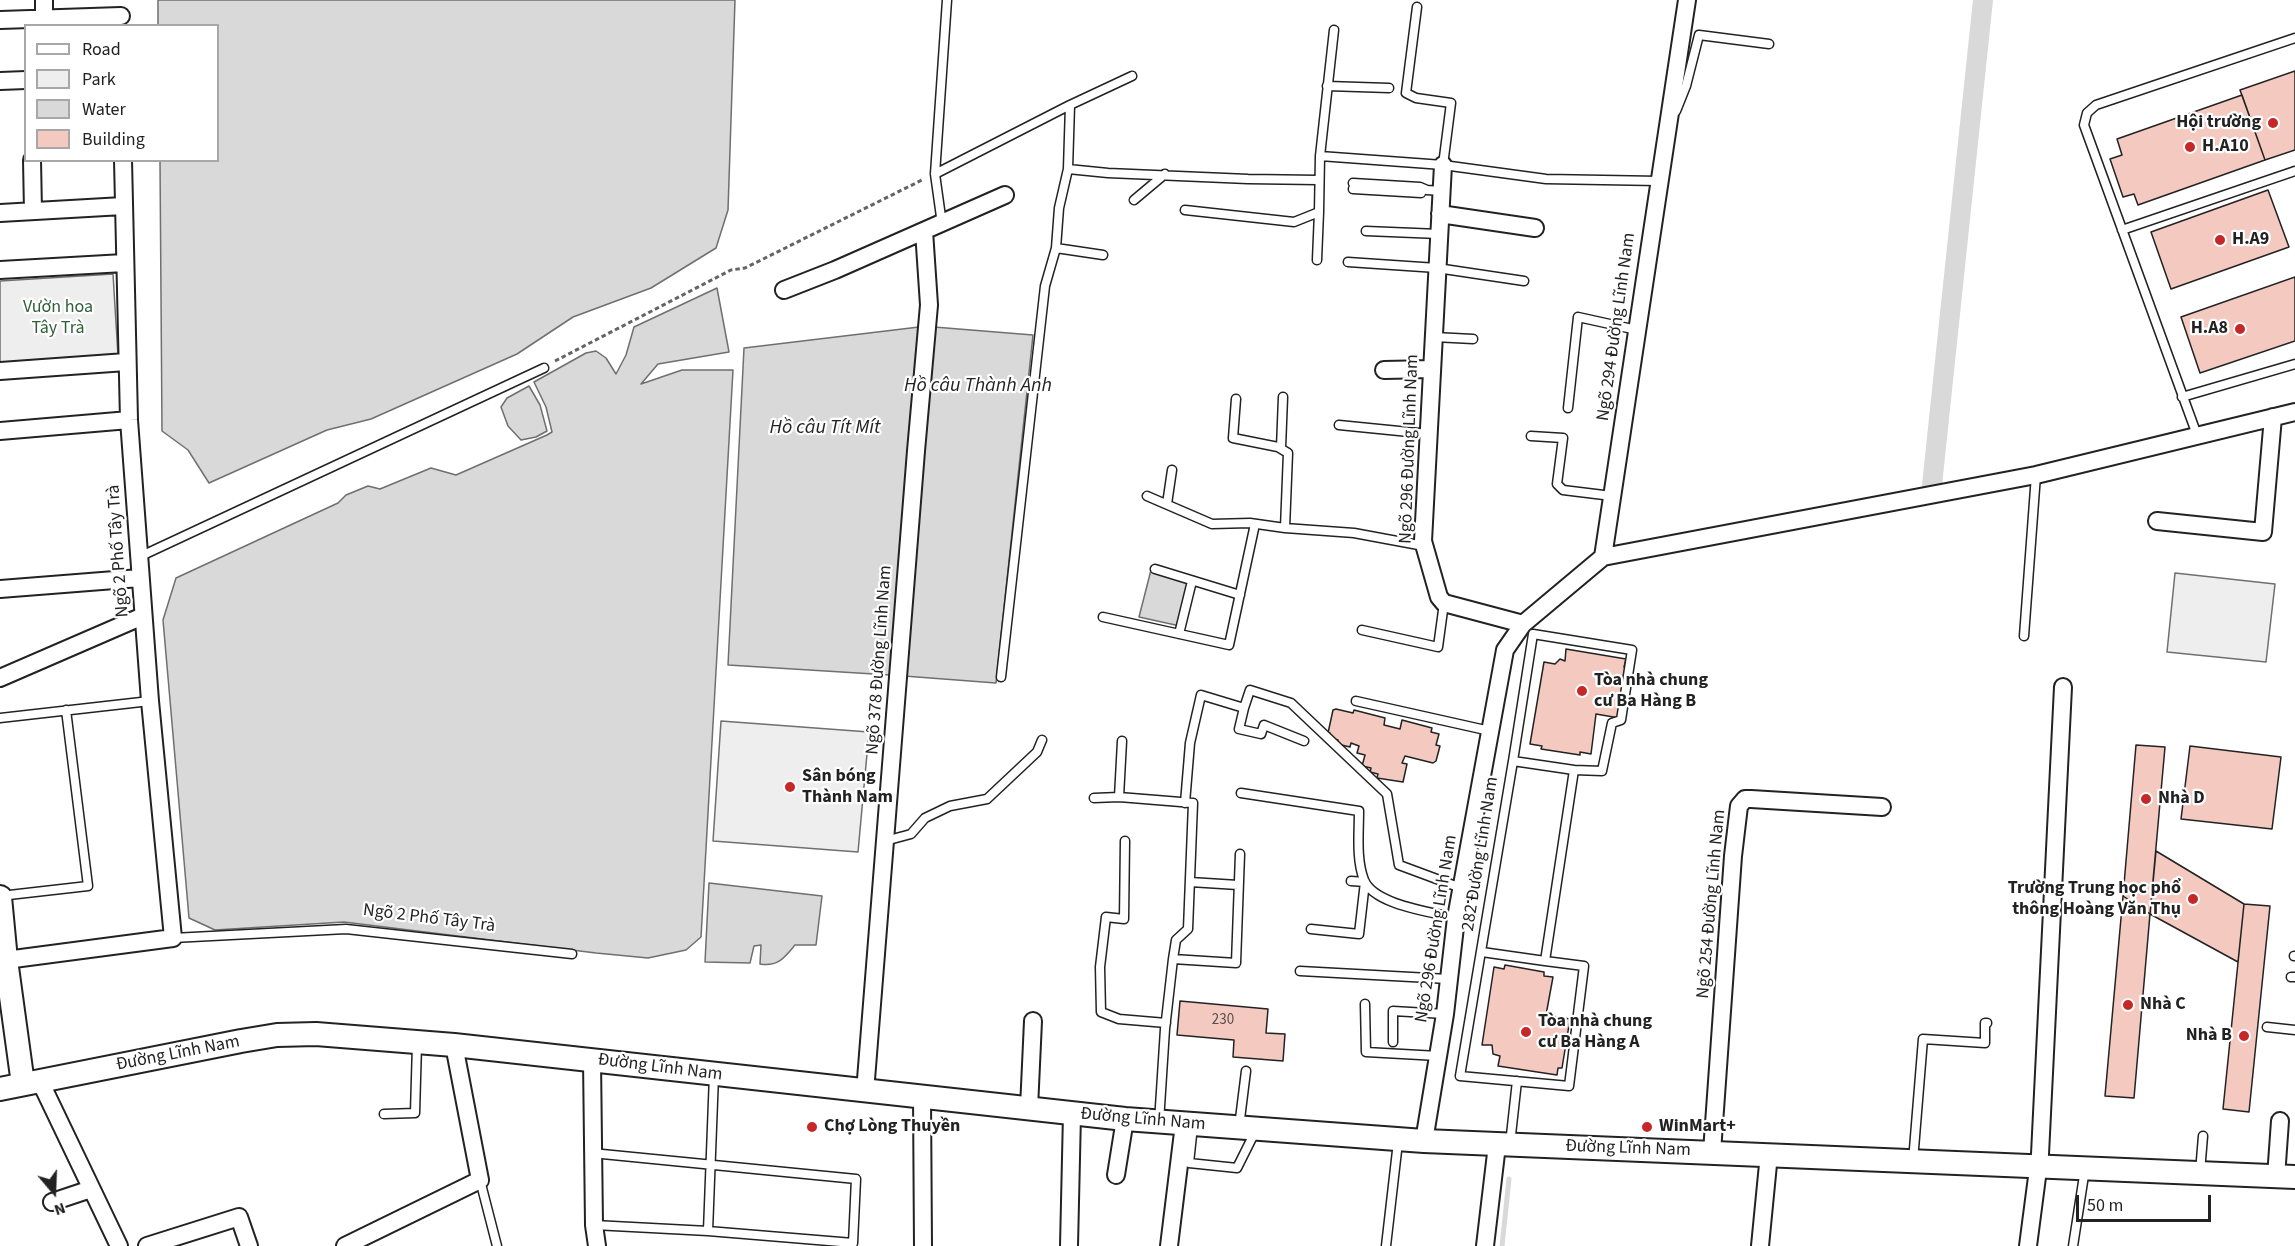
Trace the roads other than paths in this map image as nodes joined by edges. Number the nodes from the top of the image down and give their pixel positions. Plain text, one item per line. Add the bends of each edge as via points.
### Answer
1 (44, 0) edge
2 (947, 0) edge
3 (1687, 0) edge
4 (1416, 7) dead end
5 (121, 14) edge
6 (44, 19) junction
7 (0, 20) edge
8 (1334, 30) dead end
9 (2295, 38) edge
10 (1769, 44) dead end
11 (1132, 76) dead end
12 (24, 80) edge
13 (0, 81) edge
14 (1327, 86) junction
15 (1389, 88) dead end
16 (1070, 105) junction
17 (1666, 135) junction
18 (1320, 156) junction
19 (32, 162) edge
20 (123, 162) edge
21 (1443, 165) junction
22 (1068, 169) junction
23 (2295, 171) edge
24 (935, 174) junction
25 (1165, 174) junction
26 (1318, 180) junction
27 (1659, 181) junction
28 (1353, 186) dead end
29 (1434, 191) junction
30 (1005, 195) dead end
31 (1134, 200) dead end
32 (123, 206) junction
33 (1185, 210) dead end
34 (33, 211) junction
35 (1319, 212) junction
36 (0, 213) edge
37 (1440, 214) junction
38 (942, 224) junction
39 (1535, 228) dead end
40 (2122, 230) junction
41 (924, 231) junction
42 (1366, 231) dead end
43 (1439, 234) junction
44 (1056, 248) junction
45 (1103, 255) dead end
46 (1317, 260) dead end
47 (1348, 262) dead end
48 (124, 263) junction
49 (1437, 268) junction
50 (0, 270) edge
51 (1524, 281) dead end
52 (784, 290) dead end
53 (1637, 330) junction
54 (1434, 337) junction
55 (1473, 339) dead end
56 (126, 362) junction
57 (2295, 364) edge
58 (544, 368) road end
59 (1432, 369) junction
60 (1384, 370) dead end
61 (0, 371) edge
62 (1283, 397) dead end
63 (2182, 397) junction
64 (1236, 399) dead end
65 (1568, 408) dead end
66 (2295, 412) edge
67 (2273, 417) junction
68 (129, 420) junction
69 (1339, 425) dead end
70 (0, 431) edge
71 (1429, 434) junction
72 (2197, 435) junction
73 (1531, 436) dead end
74 (1281, 448) junction
75 (1172, 470) dead end
76 (2036, 475) junction
77 (1147, 496) dead end
78 (1612, 496) junction
79 (1167, 504) junction
80 (2157, 521) dead end
81 (1255, 524) junction
82 (1286, 528) junction
83 (1424, 546) junction
84 (138, 557) junction
85 (1603, 557) junction
86 (1155, 569) dead end
87 (140, 578) junction
88 (1192, 581) junction
89 (0, 589) edge
90 (1240, 595) junction
91 (1444, 603) junction
92 (143, 616) junction
93 (1103, 617) dead end
94 (1523, 624) junction
95 (1362, 630) dead end
96 (1179, 634) junction
97 (2024, 636) dead end
98 (1001, 677) dead end
99 (0, 678) edge
100 (2064, 687) dead end
101 (150, 701) junction
102 (1356, 701) dead end
103 (1244, 708) junction
104 (66, 710) junction
105 (0, 718) edge
106 (1490, 731) junction
107 (1042, 740) dead end
108 (1122, 741) dead end
109 (1304, 741) dead end
110 (1513, 761) junction
111 (1574, 770) junction
112 (1241, 793) dead end
113 (1119, 796) junction
114 (1094, 798) dead end
115 (1185, 803) junction
116 (1882, 807) dead end
117 (885, 841) junction
118 (1125, 841) dead end
119 (1240, 854) dead end
120 (1351, 881) dead end
121 (1190, 882) junction
122 (1365, 882) junction
123 (1238, 885) junction
124 (1461, 888) junction
125 (0, 897) edge
126 (1456, 918) junction
127 (1311, 930) dead end
128 (173, 938) junction
129 (1482, 952) junction
130 (572, 954) dead end
131 (1173, 959) junction
132 (6, 960) junction
133 (1545, 962) junction
134 (1300, 971) dead end
135 (1448, 978) junction
136 (1365, 1004) dead end
137 (1445, 1014) junction
138 (1033, 1021) dead end
139 (1166, 1023) junction
140 (1987, 1023) dead end
141 (2267, 1027) dead end
142 (2295, 1030) edge
143 (1393, 1042) dead end
144 (417, 1043) junction
145 (454, 1045) junction
146 (1438, 1056) junction
147 (592, 1060) junction
148 (1246, 1071) dead end
149 (714, 1075) junction
150 (1517, 1081) junction
151 (32, 1082) junction
152 (0, 1089) edge
153 (865, 1092) junction
154 (922, 1096) junction
155 (1029, 1108) junction
156 (384, 1114) dead end
157 (1072, 1114) junction
158 (1125, 1119) junction
159 (2280, 1121) dead end
160 (1159, 1122) junction
161 (1189, 1124) junction
162 (1248, 1128) junction
163 (2203, 1136) dead end
164 (1399, 1138) junction
165 (1424, 1141) junction
166 (1504, 1145) junction
167 (1712, 1152) junction
168 (592, 1154) junction
169 (1769, 1154) junction
170 (1913, 1161) junction
171 (710, 1164) junction
172 (2039, 1167) junction
173 (2085, 1168) junction
174 (2200, 1173) junction
175 (1116, 1175) dead end
176 (2286, 1177) edge
177 (480, 1180) junction
178 (91, 1189) junction
179 (52, 1202) dead end
180 (594, 1225) junction
181 (708, 1231) junction
182 (349, 1245) edge
183 (119, 1246) edge
184 (147, 1246) edge
185 (249, 1246) edge
186 (497, 1246) edge
187 (597, 1246) edge
188 (923, 1246) edge
189 (1069, 1246) edge
190 (1169, 1246) edge
191 (1386, 1246) edge
192 (1485, 1246) edge
193 (1760, 1246) edge
194 (2028, 1246) edge
195 (2073, 1246) edge

1 - 6 street
2 - 24 lane
3 - 17 street, Ngõ 294 Đường Lĩnh Nam
4 - 21 lane, Ngõ 296 Đường Lĩnh Nam via 1406,93 1451,103
5 - 6 street
6 - 7 street
8 - 14 lane
9 - 40 lane via 2096,105 2086,113 2084,125
10 - 17 lane via 1699,35 1686,86
11 - 16 lane
12 - 13 street
14 - 15 lane
14 - 18 lane
16 - 22 lane
16 - 24 lane
17 - 27 street, Ngõ 294 Đường Lĩnh Nam
18 - 21 lane
18 - 26 lane
19 - 34 street
20 - 32 street, Ngõ 2 Phố Tây Trà
21 - 27 lane via 1546,179
21 - 29 street, Ngõ 296 Đường Lĩnh Nam
22 - 25 lane
22 - 44 lane via 1059,208
23 - 40 lane
24 - 38 lane
25 - 26 lane
25 - 31 lane
26 - 35 lane
27 - 53 street, Ngõ 294 Đường Lĩnh Nam
28 - 29 lane
29 - 37 street, Ngõ 296 Đường Lĩnh Nam
30 - 38 street
32 - 34 street
32 - 48 street, Ngõ 2 Phố Tây Trà
33 - 35 lane via 1294,222
34 - 36 street
35 - 46 lane
37 - 39 street
37 - 43 street, Ngõ 296 Đường Lĩnh Nam
38 - 41 street
40 - 63 lane
41 - 52 street
41 - 117 street, Ngõ 378 Đường Lĩnh Nam via 929,305
42 - 43 lane
43 - 49 street, Ngõ 296 Đường Lĩnh Nam
44 - 45 lane
44 - 98 lane via 1045,286
47 - 49 lane
48 - 50 street
48 - 56 street, Ngõ 2 Phố Tây Trà
49 - 51 lane
49 - 54 street, Ngõ 296 Đường Lĩnh Nam
53 - 65 lane via 1578,317
53 - 78 street, Ngõ 294 Đường Lĩnh Nam
54 - 55 lane
54 - 59 street, Ngõ 296 Đường Lĩnh Nam
56 - 61 street
56 - 68 street, Ngõ 2 Phố Tây Trà
57 - 63 lane
58 - 84 lane
59 - 60 street
59 - 71 street, Ngõ 296 Đường Lĩnh Nam
62 - 74 lane
63 - 72 lane
64 - 74 lane via 1233,438
66 - 67 street
67 - 72 street
67 - 80 street via 2263,532
68 - 70 street
68 - 84 street, Ngõ 2 Phố Tây Trà
69 - 71 lane
71 - 83 street, Ngõ 296 Đường Lĩnh Nam
72 - 76 street
73 - 78 lane via 1563,438 1557,484 1563,490
74 - 82 lane via 1288,453
75 - 79 lane
76 - 85 street
76 - 97 lane
77 - 79 lane
78 - 85 street, Ngõ 294 Đường Lĩnh Nam
79 - 81 lane via 1212,524
81 - 82 lane
81 - 90 lane
82 - 83 lane via 1354,533
83 - 91 street, Ngõ 296 Đường Lĩnh Nam
84 - 87 street, Ngõ 2 Phố Tây Trà
85 - 94 street
86 - 88 lane
87 - 89 street
87 - 92 street, Ngõ 2 Phố Tây Trà
88 - 90 lane
88 - 96 lane
90 - 96 lane via 1229,645
91 - 94 street
91 - 95 lane via 1438,647
92 - 99 street
92 - 101 street, Ngõ 2 Phố Tây Trà
93 - 96 lane
94 - 106 street, Ngõ 296 Đường Lĩnh Nam via 1505,650
100 - 172 street
101 - 104 lane
101 - 128 street, Ngõ 2 Phố Tây Trà
102 - 106 lane
103 - 109 lane via 1239,729 1261,734 1264,725
103 - 115 lane via 1201,695 1190,743
103 - 124 lane via 1250,690 1291,703 1387,794 1399,865
104 - 105 lane
104 - 125 lane via 88,886
106 - 124 street, Ngõ 296 Đường Lĩnh Nam
107 - 117 lane via 1037,752 987,799 950,806 925,818 911,834
108 - 113 lane
110 - 111 lane, 282 Đường Lĩnh Nam
110 - 111 lane, 282 Đường Lĩnh Nam via 1533,634 1632,650 1622,720 1612,723 1602,771
110 - 129 lane, 282 Đường Lĩnh Nam
111 - 133 lane
112 - 122 lane via 1359,811 1360,865
113 - 114 lane
113 - 115 lane
115 - 121 lane via 1193,803
116 - 167 street, Ngõ 254 Đường Lĩnh Nam via 1751,799 1741,802 1733,856
117 - 153 street, Ngõ 378 Đường Lĩnh Nam
118 - 139 lane via 1124,919 1106,917 1100,967 1101,1012 1119,1019
119 - 123 lane
120 - 122 lane
121 - 123 lane
121 - 131 lane via 1188,929 1176,940
122 - 126 lane via 1373,893 1389,901
122 - 127 lane via 1359,934
123 - 131 lane via 1236,963
124 - 126 street, Ngõ 296 Đường Lĩnh Nam
125 - 132 main road
126 - 135 street, Ngõ 296 Đường Lĩnh Nam
128 - 130 lane, Ngõ 2 Phố Tây Trà via 346,929
128 - 132 street, Ngõ 2 Phố Tây Trà
129 - 133 lane, 282 Đường Lĩnh Nam
129 - 150 lane, 282 Đường Lĩnh Nam via 1460,1076
131 - 139 lane
132 - 151 main road
133 - 150 lane, 282 Đường Lĩnh Nam via 1584,966 1569,1086
134 - 135 lane
135 - 137 street, Ngõ 296 Đường Lĩnh Nam
136 - 146 lane via 1366,1052
137 - 143 lane via 1394,1011
137 - 146 street, Ngõ 296 Đường Lĩnh Nam
138 - 155 street
139 - 160 lane
140 - 170 lane via 1984,1043 1923,1039
141 - 142 lane
144 - 145 main road, Đường Lĩnh Nam
144 - 151 main road, Đường Lĩnh Nam via 316,1034 277,1035
144 - 156 lane via 415,1113
145 - 147 main road, Đường Lĩnh Nam
145 - 177 street
146 - 165 street, Ngõ 296 Đường Lĩnh Nam
147 - 149 main road, Đường Lĩnh Nam
147 - 168 street
148 - 162 lane
149 - 153 main road, Đường Lĩnh Nam
149 - 171 lane
150 - 166 lane
151 - 152 main road, Đường Lĩnh Nam
151 - 178 street
153 - 154 main road, Đường Lĩnh Nam
154 - 155 main road, Đường Lĩnh Nam
154 - 188 street
155 - 157 main road, Đường Lĩnh Nam
157 - 158 main road, Đường Lĩnh Nam
157 - 189 street
158 - 160 main road, Đường Lĩnh Nam
158 - 175 street
159 - 176 street
160 - 161 main road, Đường Lĩnh Nam
161 - 162 main road, Đường Lĩnh Nam
161 - 162 lane via 1190,1163 1236,1168
161 - 190 street
162 - 164 main road, Đường Lĩnh Nam
163 - 174 lane
164 - 165 main road, Đường Lĩnh Nam
164 - 191 lane
165 - 166 main road, Đường Lĩnh Nam
166 - 167 main road, Đường Lĩnh Nam
166 - 192 street
167 - 169 main road, Đường Lĩnh Nam
168 - 171 lane
168 - 180 street
169 - 170 main road, Đường Lĩnh Nam
169 - 193 street
170 - 172 main road, Đường Lĩnh Nam
171 - 181 lane
171 - 181 lane via 856,1179 853,1243
172 - 173 main road, Đường Lĩnh Nam
172 - 194 street
173 - 174 main road, Đường Lĩnh Nam
173 - 195 lane
174 - 176 main road, Đường Lĩnh Nam
177 - 182 street
177 - 186 lane
178 - 179 street
178 - 183 street
180 - 181 lane
180 - 187 street
184 - 185 street via 240,1216

